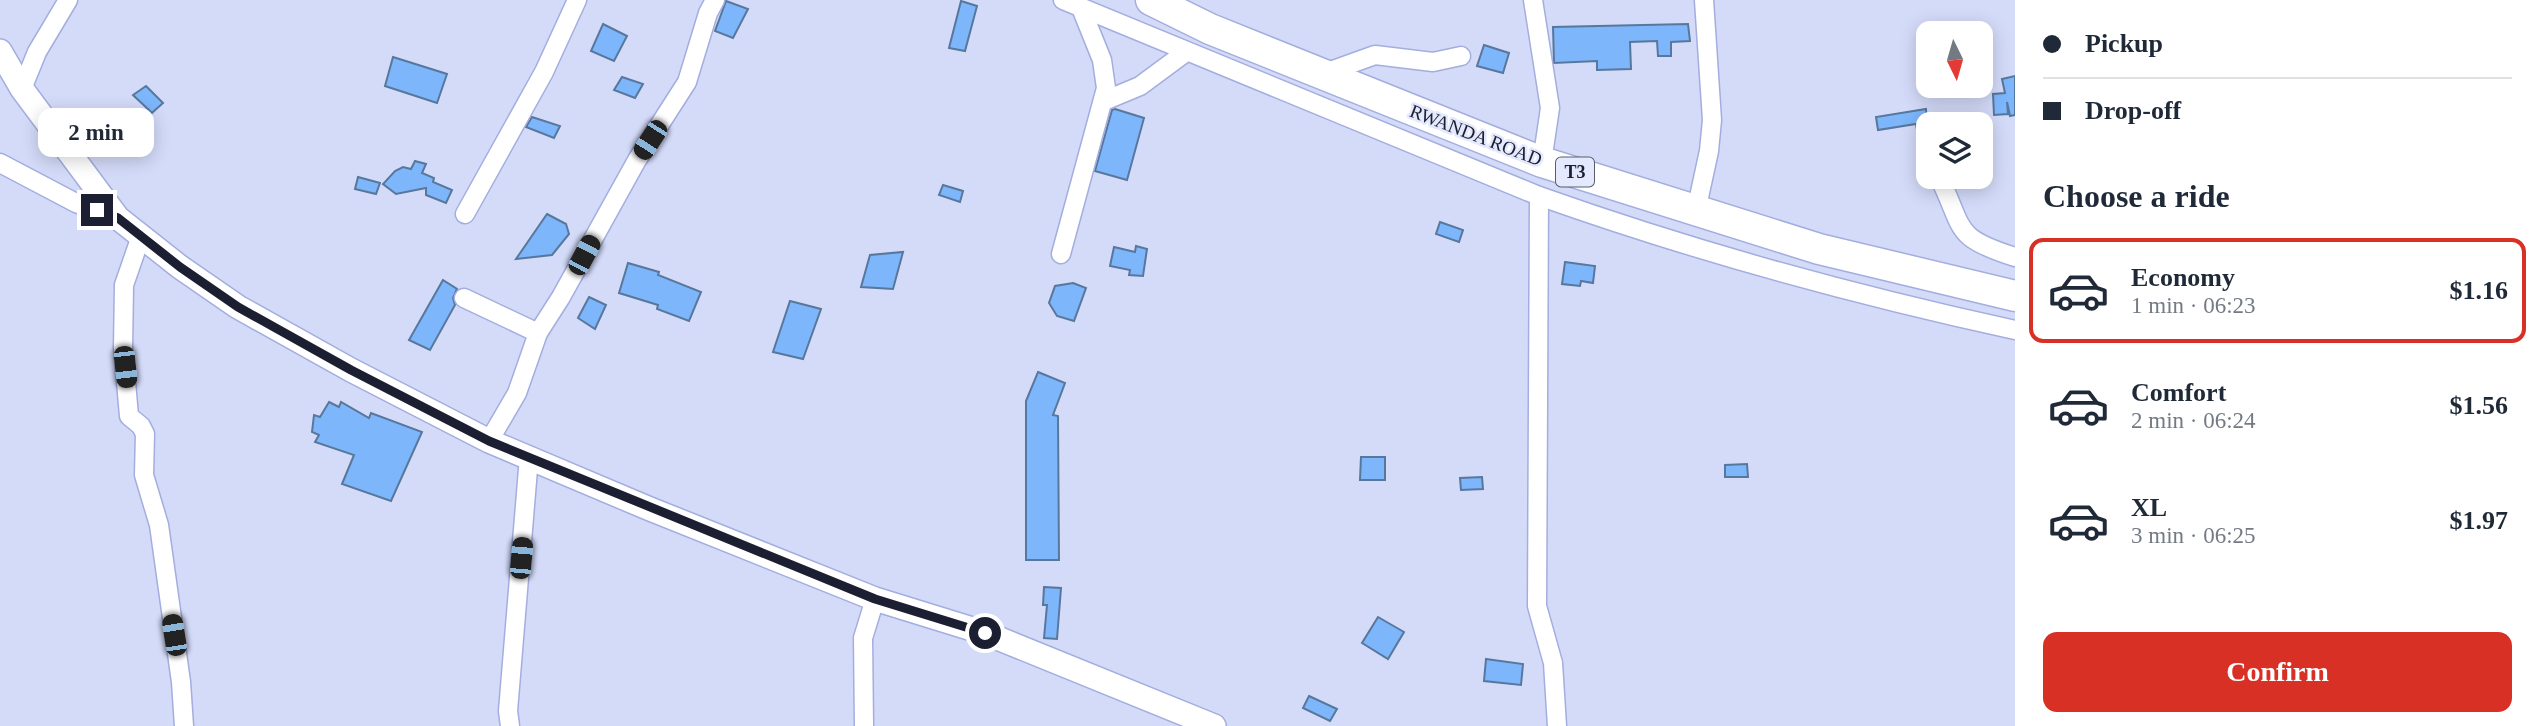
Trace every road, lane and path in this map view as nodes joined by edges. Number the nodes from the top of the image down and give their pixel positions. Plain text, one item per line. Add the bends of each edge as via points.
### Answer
1 (68, 0) edge
2 (577, 0) edge
3 (715, 0) edge
4 (1063, 0) edge
5 (1151, 0) edge
6 (1533, 0) edge
7 (1704, 0) edge
8 (1081, 8) junction
9 (0, 51) edge
10 (1186, 52) junction
11 (1461, 56) dead end
12 (1325, 72) junction
13 (22, 89) junction
14 (1104, 101) junction
15 (1542, 162) junction
16 (0, 163) edge
17 (1944, 189) edge
18 (1539, 196) junction
19 (1696, 211) junction
20 (465, 214) dead end
21 (118, 218) junction
22 (141, 236) junction
23 (1061, 254) dead end
24 (2015, 257) edge
25 (2015, 296) edge
26 (464, 298) dead end
27 (2015, 330) edge
28 (538, 333) junction
29 (489, 441) junction
30 (529, 457) junction
31 (875, 599) junction
32 (184, 726) edge
33 (510, 726) edge
34 (864, 726) edge
35 (1214, 726) edge
36 (1557, 726) edge

1 - 13 street via 37,52
2 - 20 street via 544,72
3 - 28 street via 687,82
4 - 8 street
5 - 12 highway, RWANDA ROAD / T3 via 1210,29
6 - 15 street via 1550,108
7 - 19 street via 1712,120
8 - 10 street
8 - 14 street via 1102,60
9 - 13 street
10 - 14 street via 1140,86
10 - 18 street
11 - 12 street via 1433,62 1375,55
12 - 15 highway, RWANDA ROAD / T3
13 - 21 street
14 - 23 street
15 - 19 highway, RWANDA ROAD / T3
16 - 21 street via 76,203
17 - 24 street via 1971,240
18 - 27 street via 1863,295
18 - 36 street via 1537,606 1553,663
19 - 25 highway, RWANDA ROAD / T3 via 1881,265
21 - 22 street
22 - 29 street via 238,307
22 - 32 street via 124,285 128,414 145,434 144,475 159,525
26 - 28 street
28 - 29 street via 517,393
29 - 30 street
30 - 31 street
30 - 33 street
31 - 34 street via 863,638
31 - 35 street via 985,633

